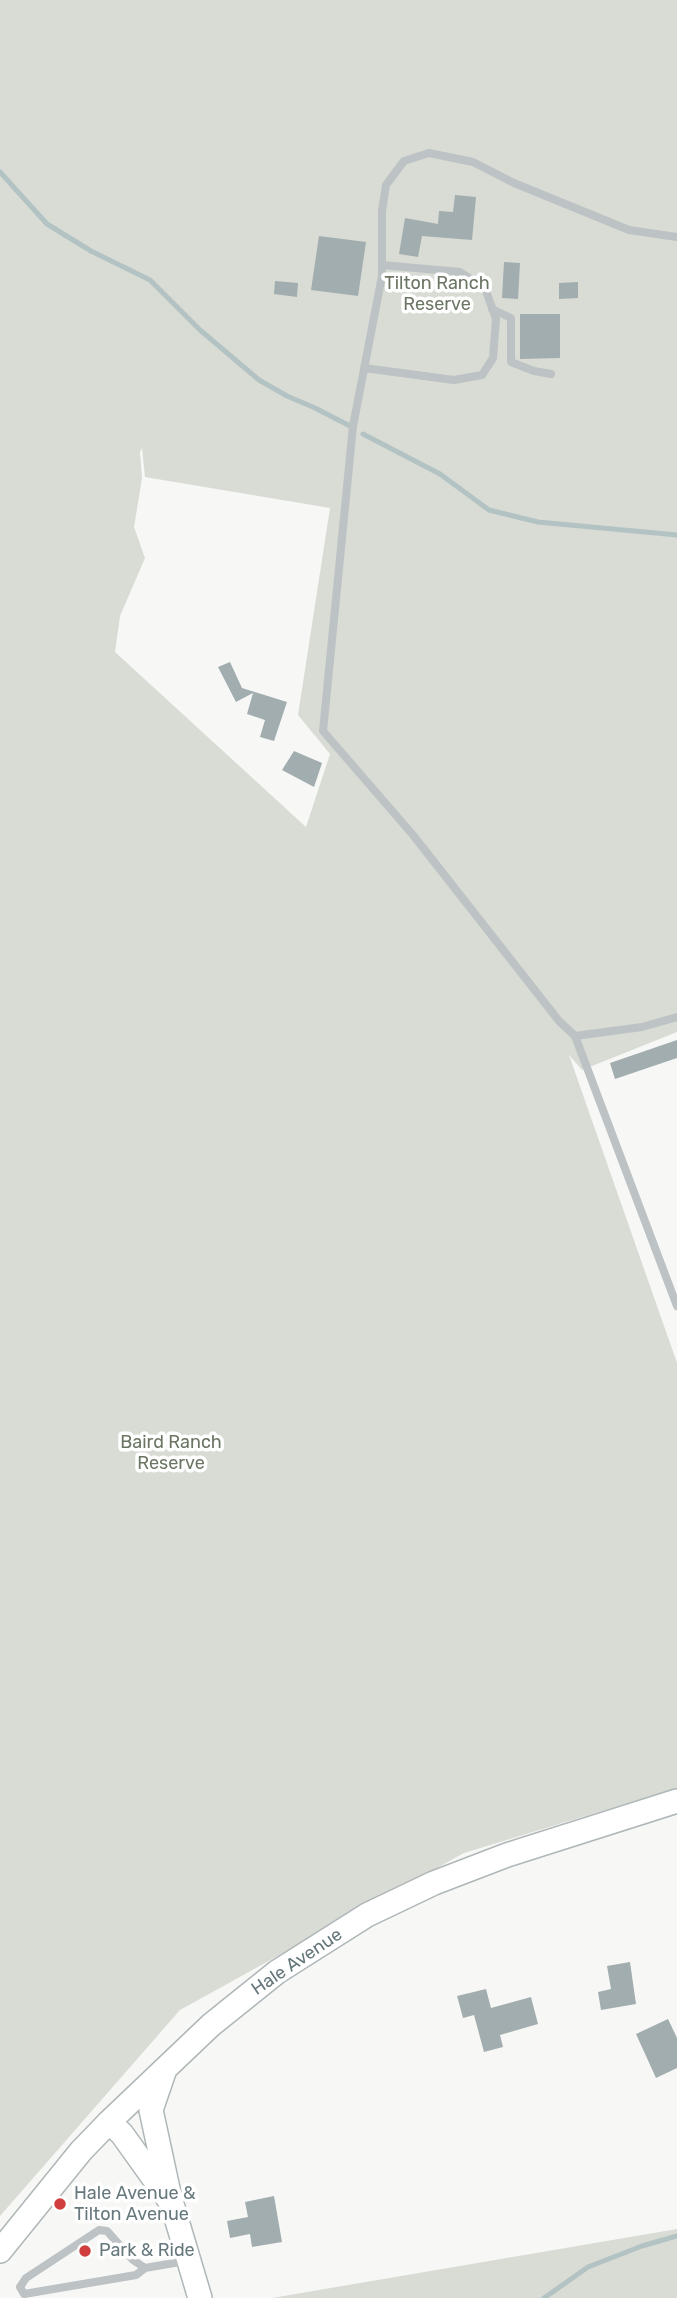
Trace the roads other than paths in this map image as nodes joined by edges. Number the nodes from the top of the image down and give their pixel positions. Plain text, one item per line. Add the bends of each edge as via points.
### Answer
1 (677, 237) edge
2 (382, 265) junction
3 (492, 309) junction
4 (364, 368) junction
5 (551, 374) dead end
6 (677, 1017) edge
7 (575, 1035) junction
8 (677, 1306) edge
9 (677, 1801) edge
10 (165, 2069) junction
11 (109, 2122) junction
12 (172, 2204) junction
13 (0, 2251) edge
14 (188, 2260) junction
15 (145, 2268) junction
16 (200, 2298) edge

1 - 2 lane via 629,230 473,162 429,153 404,161 386,185
2 - 3 lane via 460,272 485,288
2 - 4 lane
3 - 4 lane via 496,319 493,358 482,374 454,380
3 - 5 lane via 511,318 511,362
4 - 7 lane via 353,426 323,731
6 - 7 lane via 642,1027
7 - 8 lane
9 - 10 main road, Hale Avenue via 507,1855 367,1915 277,1972
10 - 11 main road, Hale Avenue
10 - 12 main road via 151,2110
11 - 12 main road
11 - 13 main road, Hale Avenue
12 - 14 main road
14 - 15 lane
14 - 16 main road
15 - 15 lane via 107,2231 99,2230 26,2278 20,2287 24,2294 136,2275

